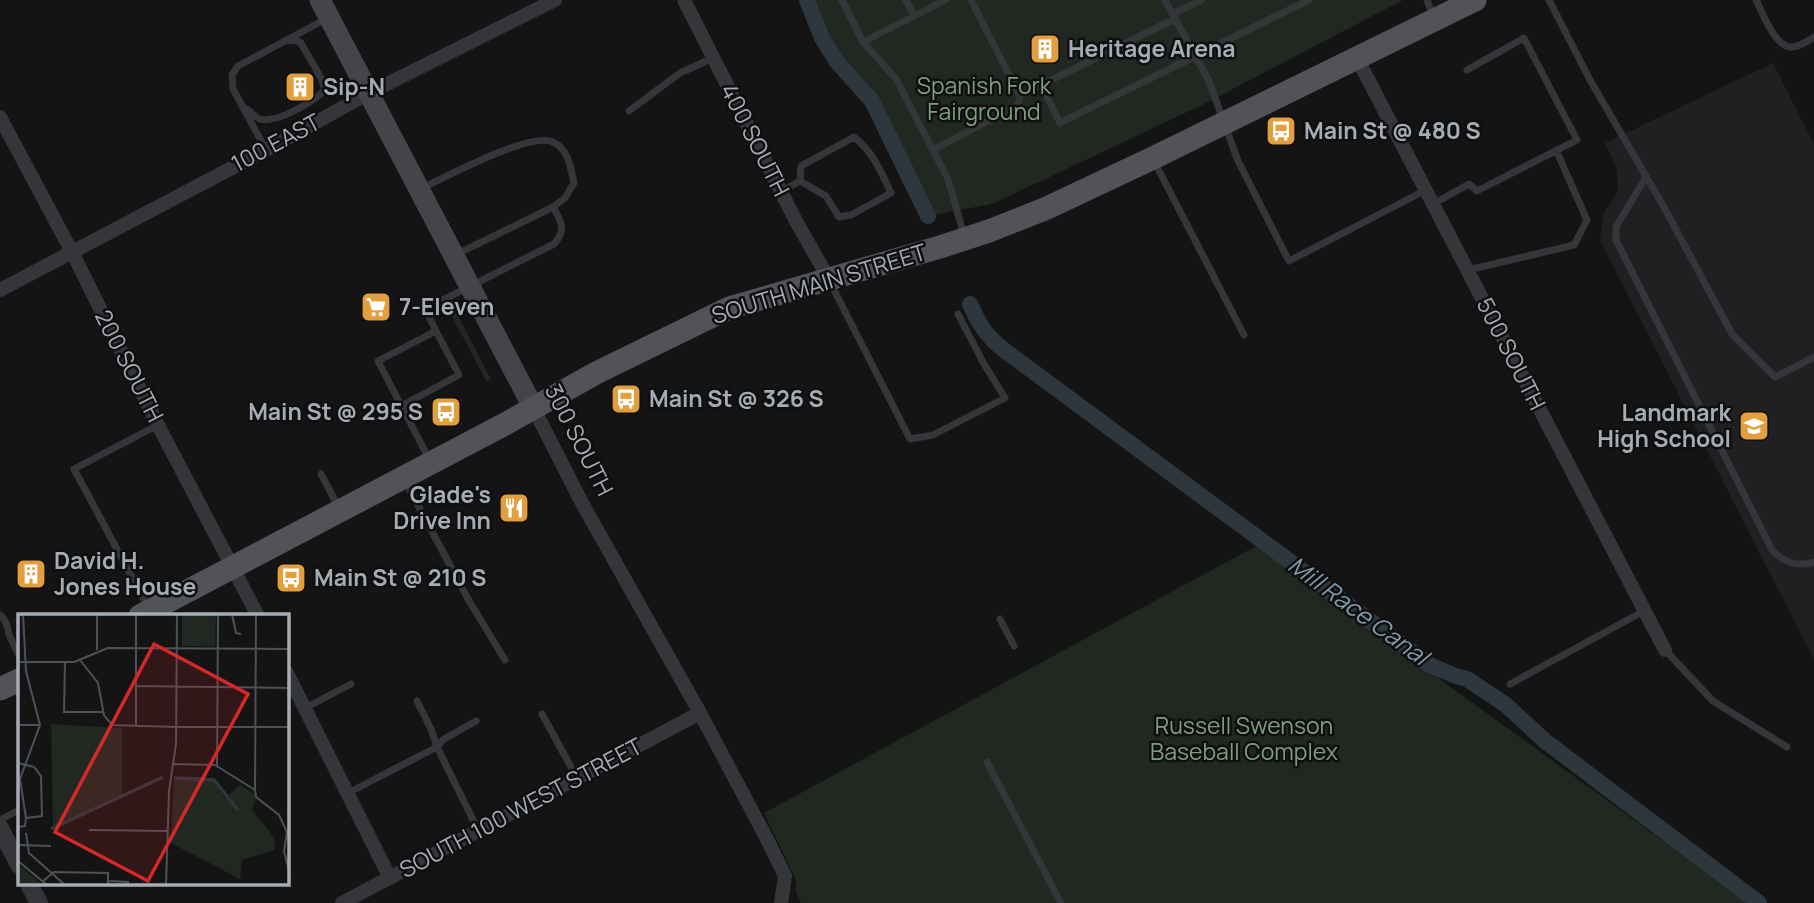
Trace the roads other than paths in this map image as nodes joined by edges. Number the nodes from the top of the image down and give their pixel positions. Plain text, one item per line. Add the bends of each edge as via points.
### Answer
1 (555, 0) edge
2 (684, 0) edge
3 (842, 0) edge
4 (906, 0) edge
5 (946, 0) edge
6 (971, 0) edge
7 (1164, 0) edge
8 (1202, 0) edge
9 (1309, 0) edge
10 (1475, 0) edge
11 (1549, 0) edge
12 (1756, 0) edge
13 (325, 9) edge
14 (1431, 10) edge
15 (914, 16) junction
16 (1173, 16) junction
17 (1814, 37) edge
18 (283, 42) junction
19 (863, 42) junction
20 (1195, 55) junction
21 (713, 57) junction
22 (1357, 58) junction
23 (1467, 70) dead end
24 (1041, 85) junction
25 (369, 93) junction
26 (1020, 96) junction
27 (243, 107) junction
28 (629, 110) dead end
29 (0, 117) edge
30 (1223, 123) junction
31 (266, 150) junction
32 (933, 150) junction
33 (1556, 150) junction
34 (1153, 158) junction
35 (1646, 177) junction
36 (800, 181) junction
37 (419, 190) junction
38 (1426, 190) junction
39 (781, 192) junction
40 (1433, 204) junction
41 (553, 207) junction
42 (965, 239) junction
43 (72, 253) junction
44 (454, 255) junction
45 (1468, 271) junction
46 (829, 279) junction
47 (470, 286) junction
48 (0, 290) edge
49 (958, 314) dead end
50 (436, 331) junction
51 (1244, 335) dead end
52 (1814, 357) edge
53 (401, 406) junction
54 (533, 407) junction
55 (158, 425) junction
56 (431, 462) junction
57 (321, 474) dead end
58 (403, 477) junction
59 (340, 509) junction
60 (1814, 562) edge
61 (233, 566) junction
62 (1644, 611) junction
63 (145, 613) edge
64 (257, 614) edge
65 (0, 615) edge
66 (1000, 619) dead end
67 (0, 623) edge
68 (9, 626) junction
69 (1014, 646) dead end
70 (1665, 650) joint
71 (18, 653) edge
72 (505, 660) dead end
73 (289, 677) edge
74 (18, 680) edge
75 (351, 684) dead end
76 (1510, 684) dead end
77 (0, 689) edge
78 (417, 701) dead end
79 (305, 709) junction
80 (699, 713) junction
81 (541, 714) dead end
82 (475, 721) dead end
83 (437, 747) junction
84 (1787, 747) dead end
85 (987, 762) dead end
86 (578, 778) junction
87 (348, 793) junction
88 (15, 812) dead end
89 (0, 820) edge
90 (0, 828) edge
91 (478, 831) junction
92 (18, 863) edge
93 (390, 878) junction
94 (342, 903) edge
95 (781, 903) edge
96 (1061, 903) edge

1 - 25 street, 100 EAST
2 - 21 street, 400 SOUTH
3 - 19 lane
4 - 15 lane
5 - 15 lane
6 - 26 lane
7 - 16 lane
8 - 16 lane
9 - 20 lane
10 - 14 main road, SOUTH MAIN STREET
11 - 35 lane
12 - 17 lane via 1774,36 1787,46
13 - 18 lane
13 - 25 main road, 300 SOUTH
14 - 22 main road, SOUTH MAIN STREET
15 - 19 lane
16 - 20 lane
16 - 24 lane
18 - 27 lane via 238,66 232,75 233,89
18 - 27 lane via 301,43 325,90 275,120 260,119
19 - 32 lane via 896,79
20 - 24 lane via 1060,123
20 - 30 lane
21 - 28 lane via 680,73
21 - 39 street, 400 SOUTH
22 - 30 main road, SOUTH MAIN STREET
22 - 38 street, 500 SOUTH
23 - 33 lane via 1524,38 1577,140
24 - 26 lane
25 - 31 street, 100 EAST
25 - 37 main road, 300 SOUTH
26 - 32 lane via 1018,105
27 - 31 lane
29 - 43 street, 200 SOUTH
30 - 34 main road, SOUTH MAIN STREET
30 - 38 lane via 1289,261
31 - 43 street, 100 EAST
32 - 42 lane via 948,179
33 - 40 lane via 1477,191 1469,184
33 - 45 lane via 1587,220 1574,245
34 - 42 main road, SOUTH MAIN STREET via 1047,208
34 - 51 lane
35 - 52 lane via 1732,334 1775,377
35 - 60 lane via 1616,227 1616,240 1772,550 1793,564
36 - 36 lane via 826,196 839,217 891,193 875,159 854,137 801,166
36 - 39 lane
37 - 41 lane via 487,157 549,140 566,157 574,183
37 - 44 main road, 300 SOUTH
38 - 40 street, 500 SOUTH
39 - 46 street, 400 SOUTH
40 - 45 street, 500 SOUTH
41 - 44 lane
41 - 47 lane via 562,226 554,244
42 - 46 main road, SOUTH MAIN STREET
43 - 48 street, 100 EAST
43 - 55 street, 200 SOUTH
44 - 47 main road, 300 SOUTH
45 - 62 street, 500 SOUTH
46 - 49 lane via 910,439 933,435 1005,398
46 - 54 main road, SOUTH MAIN STREET via 729,308
47 - 50 lane via 425,309
47 - 54 main road, 300 SOUTH
50 - 53 lane via 459,375
50 - 53 lane via 378,361
53 - 56 lane
54 - 56 main road, SOUTH MAIN STREET
54 - 80 street, 300 SOUTH
55 - 61 street, 200 SOUTH
55 - 63 lane via 74,469
56 - 58 main road, SOUTH MAIN STREET
57 - 59 lane
58 - 59 main road, SOUTH MAIN STREET
58 - 72 lane
59 - 61 main road, SOUTH MAIN STREET
61 - 63 main road, SOUTH MAIN STREET
61 - 64 street, 200 SOUTH
62 - 70 street, 500 SOUTH
62 - 76 lane
65 - 68 lane
66 - 69 lane
67 - 68 lane
68 - 71 lane
70 - 84 lane via 1713,701
73 - 79 street
74 - 77 main road
75 - 79 lane
78 - 83 lane
79 - 87 street
80 - 86 street, SOUTH 100 WEST STREET
80 - 95 street, 300 SOUTH via 785,876
81 - 86 lane
82 - 83 lane
83 - 87 lane
83 - 91 lane
85 - 96 lane
86 - 91 street, SOUTH 100 WEST STREET
87 - 93 street
88 - 89 lane
90 - 92 street
91 - 93 street, SOUTH 100 WEST STREET
93 - 94 street, SOUTH 100 WEST STREET

